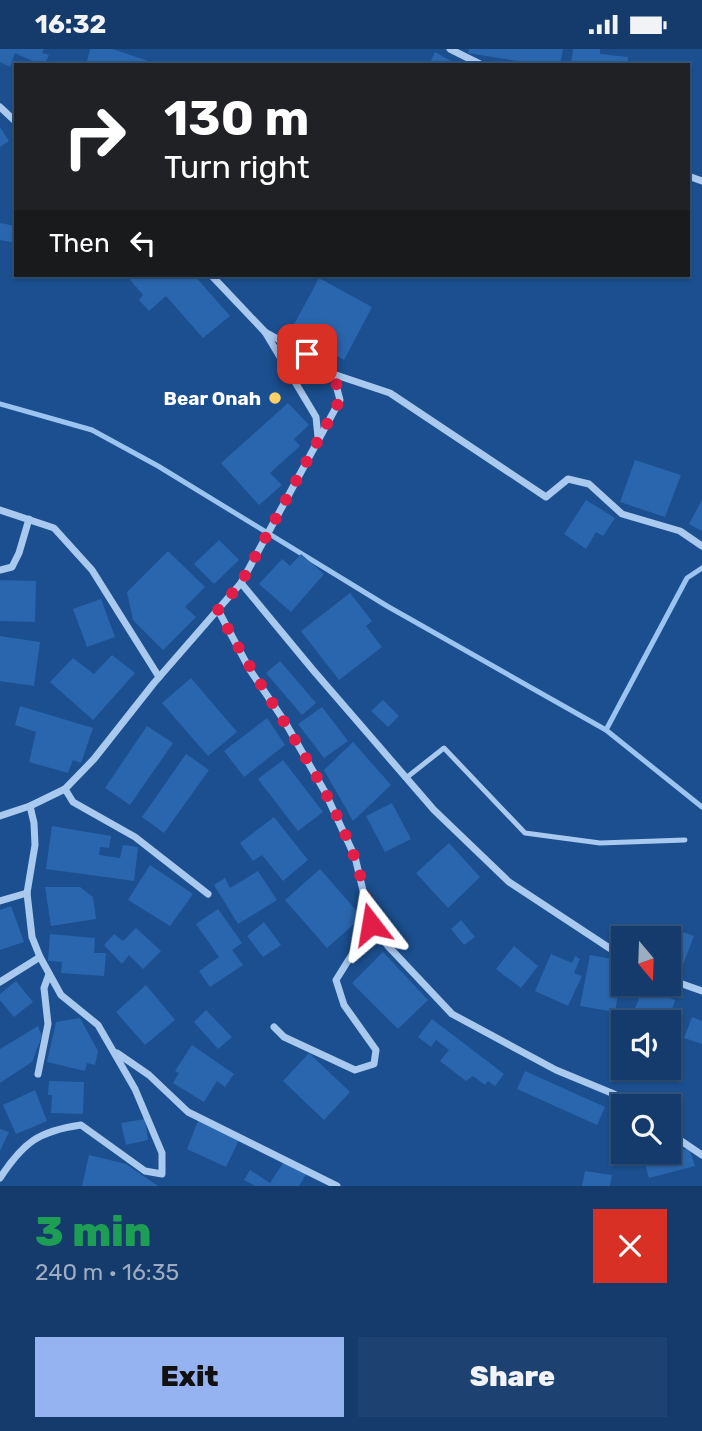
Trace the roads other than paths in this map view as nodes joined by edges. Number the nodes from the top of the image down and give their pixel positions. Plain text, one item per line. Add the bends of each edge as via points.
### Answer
1 (450, 49) edge
2 (478, 63) edge
3 (0, 107) edge
4 (14, 120) edge
5 (213, 277) edge
6 (265, 332) junction
7 (333, 374) junction
8 (318, 442) junction
9 (0, 510) edge
10 (29, 519) junction
11 (702, 545) edge
12 (0, 570) edge
13 (241, 583) junction
14 (218, 610) junction
15 (159, 677) junction
16 (406, 778) junction
17 (65, 789) junction
18 (30, 806) junction
19 (0, 816) edge
20 (685, 840) dead end
21 (27, 893) junction
22 (208, 894) dead end
23 (0, 901) edge
24 (371, 924) junction
25 (611, 949) edge
26 (40, 957) junction
27 (50, 974) junction
28 (0, 982) edge
29 (681, 984) edge
30 (702, 991) edge
31 (274, 1027) dead end
32 (113, 1050) junction
33 (38, 1075) dead end
34 (614, 1094) edge
35 (681, 1141) edge
36 (702, 1156) edge
37 (0, 1178) edge
38 (337, 1186) edge

1 - 2 street
3 - 4 street
5 - 6 street
6 - 7 street
6 - 8 street via 316,417
7 - 8 street via 340,400
7 - 11 street via 390,393 546,497 568,479 589,484 622,514 680,531
8 - 13 street
9 - 10 street
10 - 12 street via 12,567
10 - 15 street via 54,527 92,570
13 - 14 street
13 - 16 street
14 - 15 street
14 - 24 street via 325,792 355,857
15 - 17 street
16 - 20 lane via 444,748 525,834 600,843
16 - 25 street via 509,882
17 - 18 street
17 - 22 street via 73,803 135,837
18 - 19 street
18 - 21 street via 35,845
21 - 23 street
21 - 26 street via 32,937
24 - 31 street via 336,980 344,1005 376,1050 374,1064 355,1070 284,1037
24 - 34 street via 452,1014 556,1070
26 - 27 street
26 - 28 street
27 - 32 street via 61,995 99,1025
27 - 33 street via 44,988 48,1024
29 - 30 street
32 - 37 street via 162,1153 162,1174 145,1171 81,1125 36,1138 18,1151
32 - 38 street via 149,1075 188,1112
35 - 36 street

